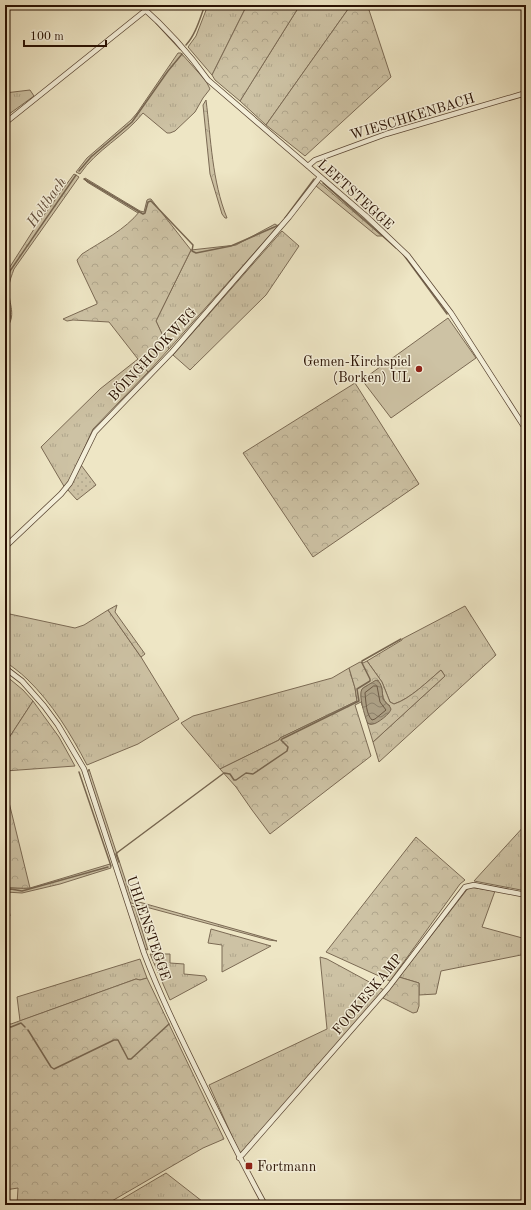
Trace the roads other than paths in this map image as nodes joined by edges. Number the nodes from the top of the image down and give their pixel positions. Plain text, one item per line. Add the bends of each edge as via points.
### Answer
1 (140, 5) edge
2 (146, 10) junction
3 (526, 93) edge
4 (5, 123) edge
5 (308, 166) junction
6 (320, 178) junction
7 (526, 428) edge
8 (5, 547) edge
9 (5, 668) edge
10 (526, 895) edge
11 (239, 1158) junction
12 (265, 1205) edge

1 - 2 street, LEETSTEGGE
2 - 4 street
2 - 5 street, LEETSTEGGE via 208,80
3 - 5 street, WIESCHKENBACH via 386,134 315,160
5 - 6 street, LEETSTEGGE
6 - 7 street, LEETSTEGGE via 366,216 408,256 451,313
6 - 8 street, BÖINGHOOKWEG via 172,352 95,432 70,483 61,494
9 - 11 street, UHLENSTEGGE via 22,681 44,706 84,769 144,953 183,1043
10 - 11 street, FOOKESKAMP via 474,885 465,887 388,988
11 - 12 street, UHLENSTEGGE

